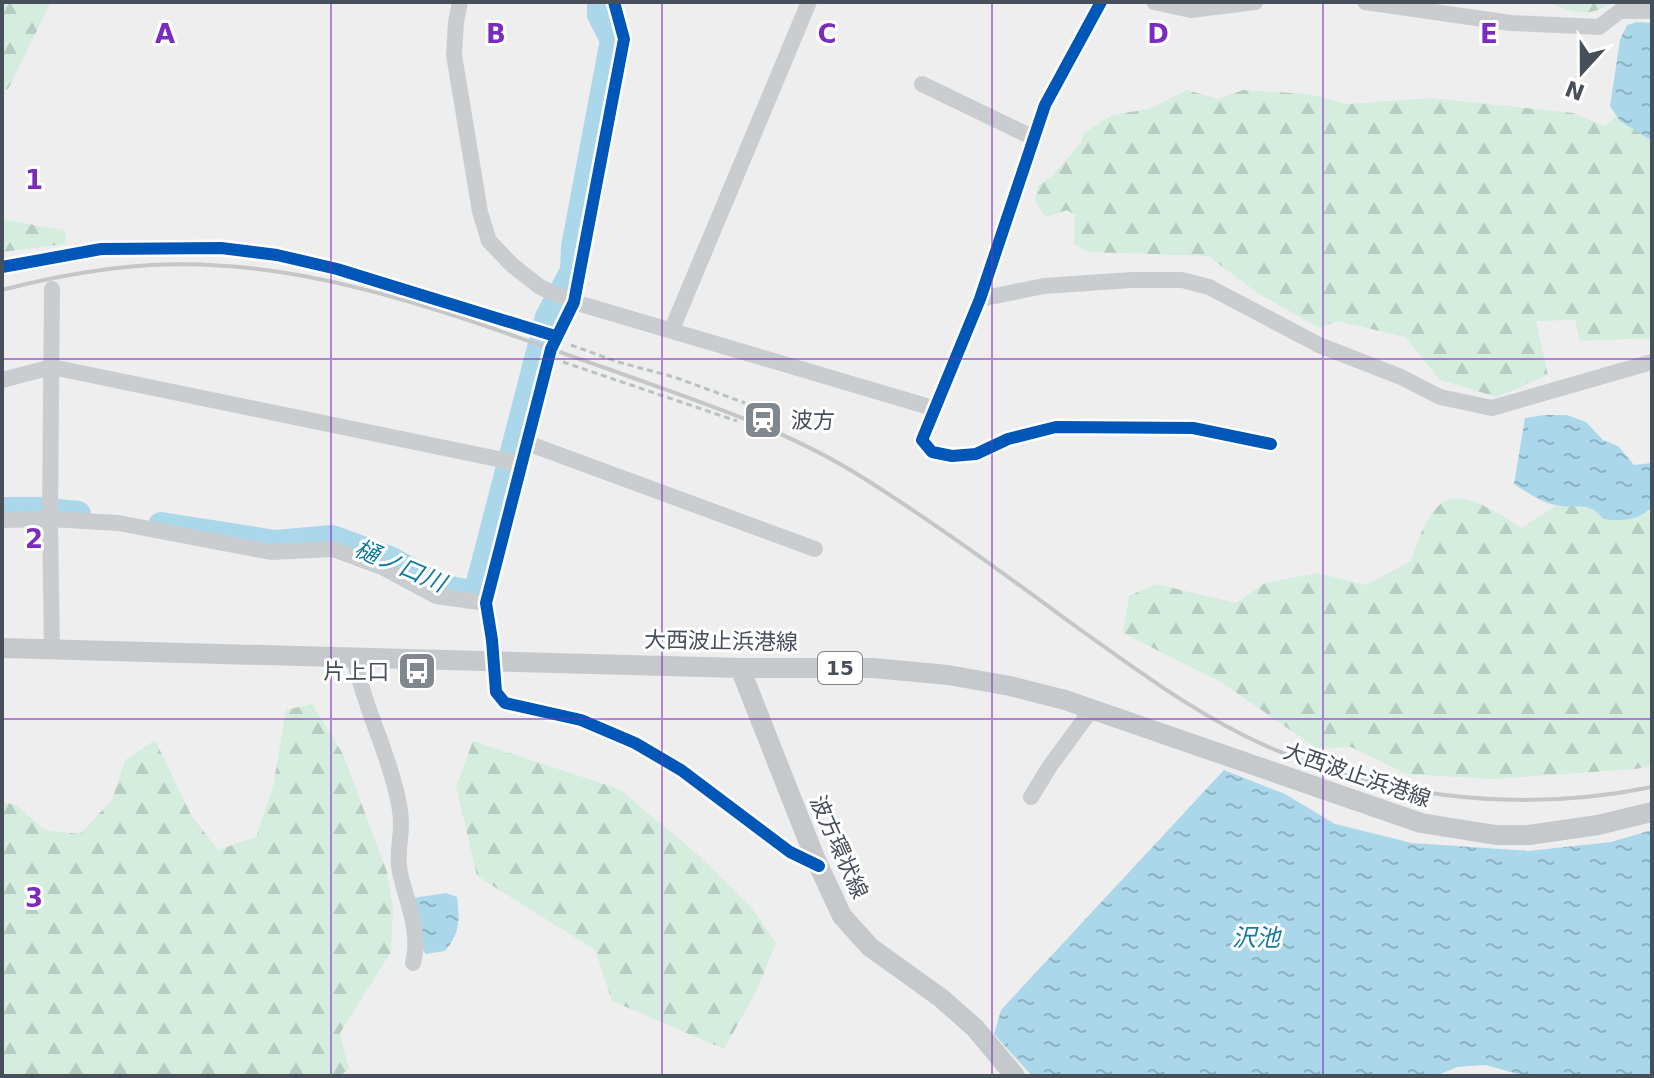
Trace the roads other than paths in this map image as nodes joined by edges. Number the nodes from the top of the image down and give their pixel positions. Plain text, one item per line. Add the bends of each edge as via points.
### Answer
1 (460, 2) edge
2 (614, 2) edge
3 (809, 2) edge
4 (1101, 2) edge
5 (1154, 2) edge
6 (1255, 2) edge
7 (1365, 2) edge
8 (1652, 11) edge
9 (922, 84) dead end
10 (1034, 138) junction
11 (2, 267) edge
12 (52, 289) dead end
13 (980, 299) junction
14 (574, 302) junction
15 (672, 329) junction
16 (555, 336) junction
17 (1652, 362) edge
18 (52, 367) junction
19 (2, 380) edge
20 (933, 408) junction
21 (527, 443) junction
22 (1271, 444) dead end
23 (522, 464) junction
24 (50, 519) junction
25 (2, 520) edge
26 (815, 549) dead end
27 (486, 603) junction
28 (2, 648) edge
29 (52, 651) junction
30 (354, 658) junction
31 (494, 660) junction
32 (740, 668) junction
33 (1092, 709) junction
34 (1031, 797) dead end
35 (1652, 812) edge
36 (819, 866) junction
37 (413, 963) dead end
38 (1015, 1076) edge

1 - 14 street via 454,55 489,241 540,287
2 - 14 street via 624,39
3 - 15 street
4 - 10 street via 1045,105
5 - 6 street via 1191,10
7 - 8 street via 1511,23 1599,27 1620,11
9 - 10 street
10 - 13 street
11 - 16 street via 101,249 221,248 337,269
12 - 18 street
13 - 17 street via 1044,286 1182,280 1209,287 1319,345 1440,397 1492,408
13 - 20 street
14 - 15 street
14 - 16 street
15 - 20 street
16 - 21 street
18 - 19 street
18 - 23 street
18 - 24 street
20 - 22 street via 922,440 932,452 952,456 976,454 1056,427 1193,428
21 - 23 street
21 - 26 street
23 - 27 street
24 - 25 street
24 - 27 street via 118,523 271,552 333,549 436,596
24 - 29 street
27 - 31 street
28 - 29 main road, 大西波止浜港線 / 15
29 - 30 main road, 大西波止浜港線 / 15
30 - 31 main road, 大西波止浜港線 / 15
30 - 37 street via 396,790 400,872 417,947
31 - 32 main road, 大西波止浜港線 / 15
31 - 36 street via 496,692 505,703 581,720 635,743 692,777 790,852
32 - 33 main road, 大西波止浜港線 / 15 via 873,668 948,675
32 - 36 main road, 波方環状線
33 - 34 street
33 - 35 main road, 大西波止浜港線 / 15 via 1421,823 1529,835
36 - 38 main road, 波方環状線 via 842,916 870,947 975,1028

